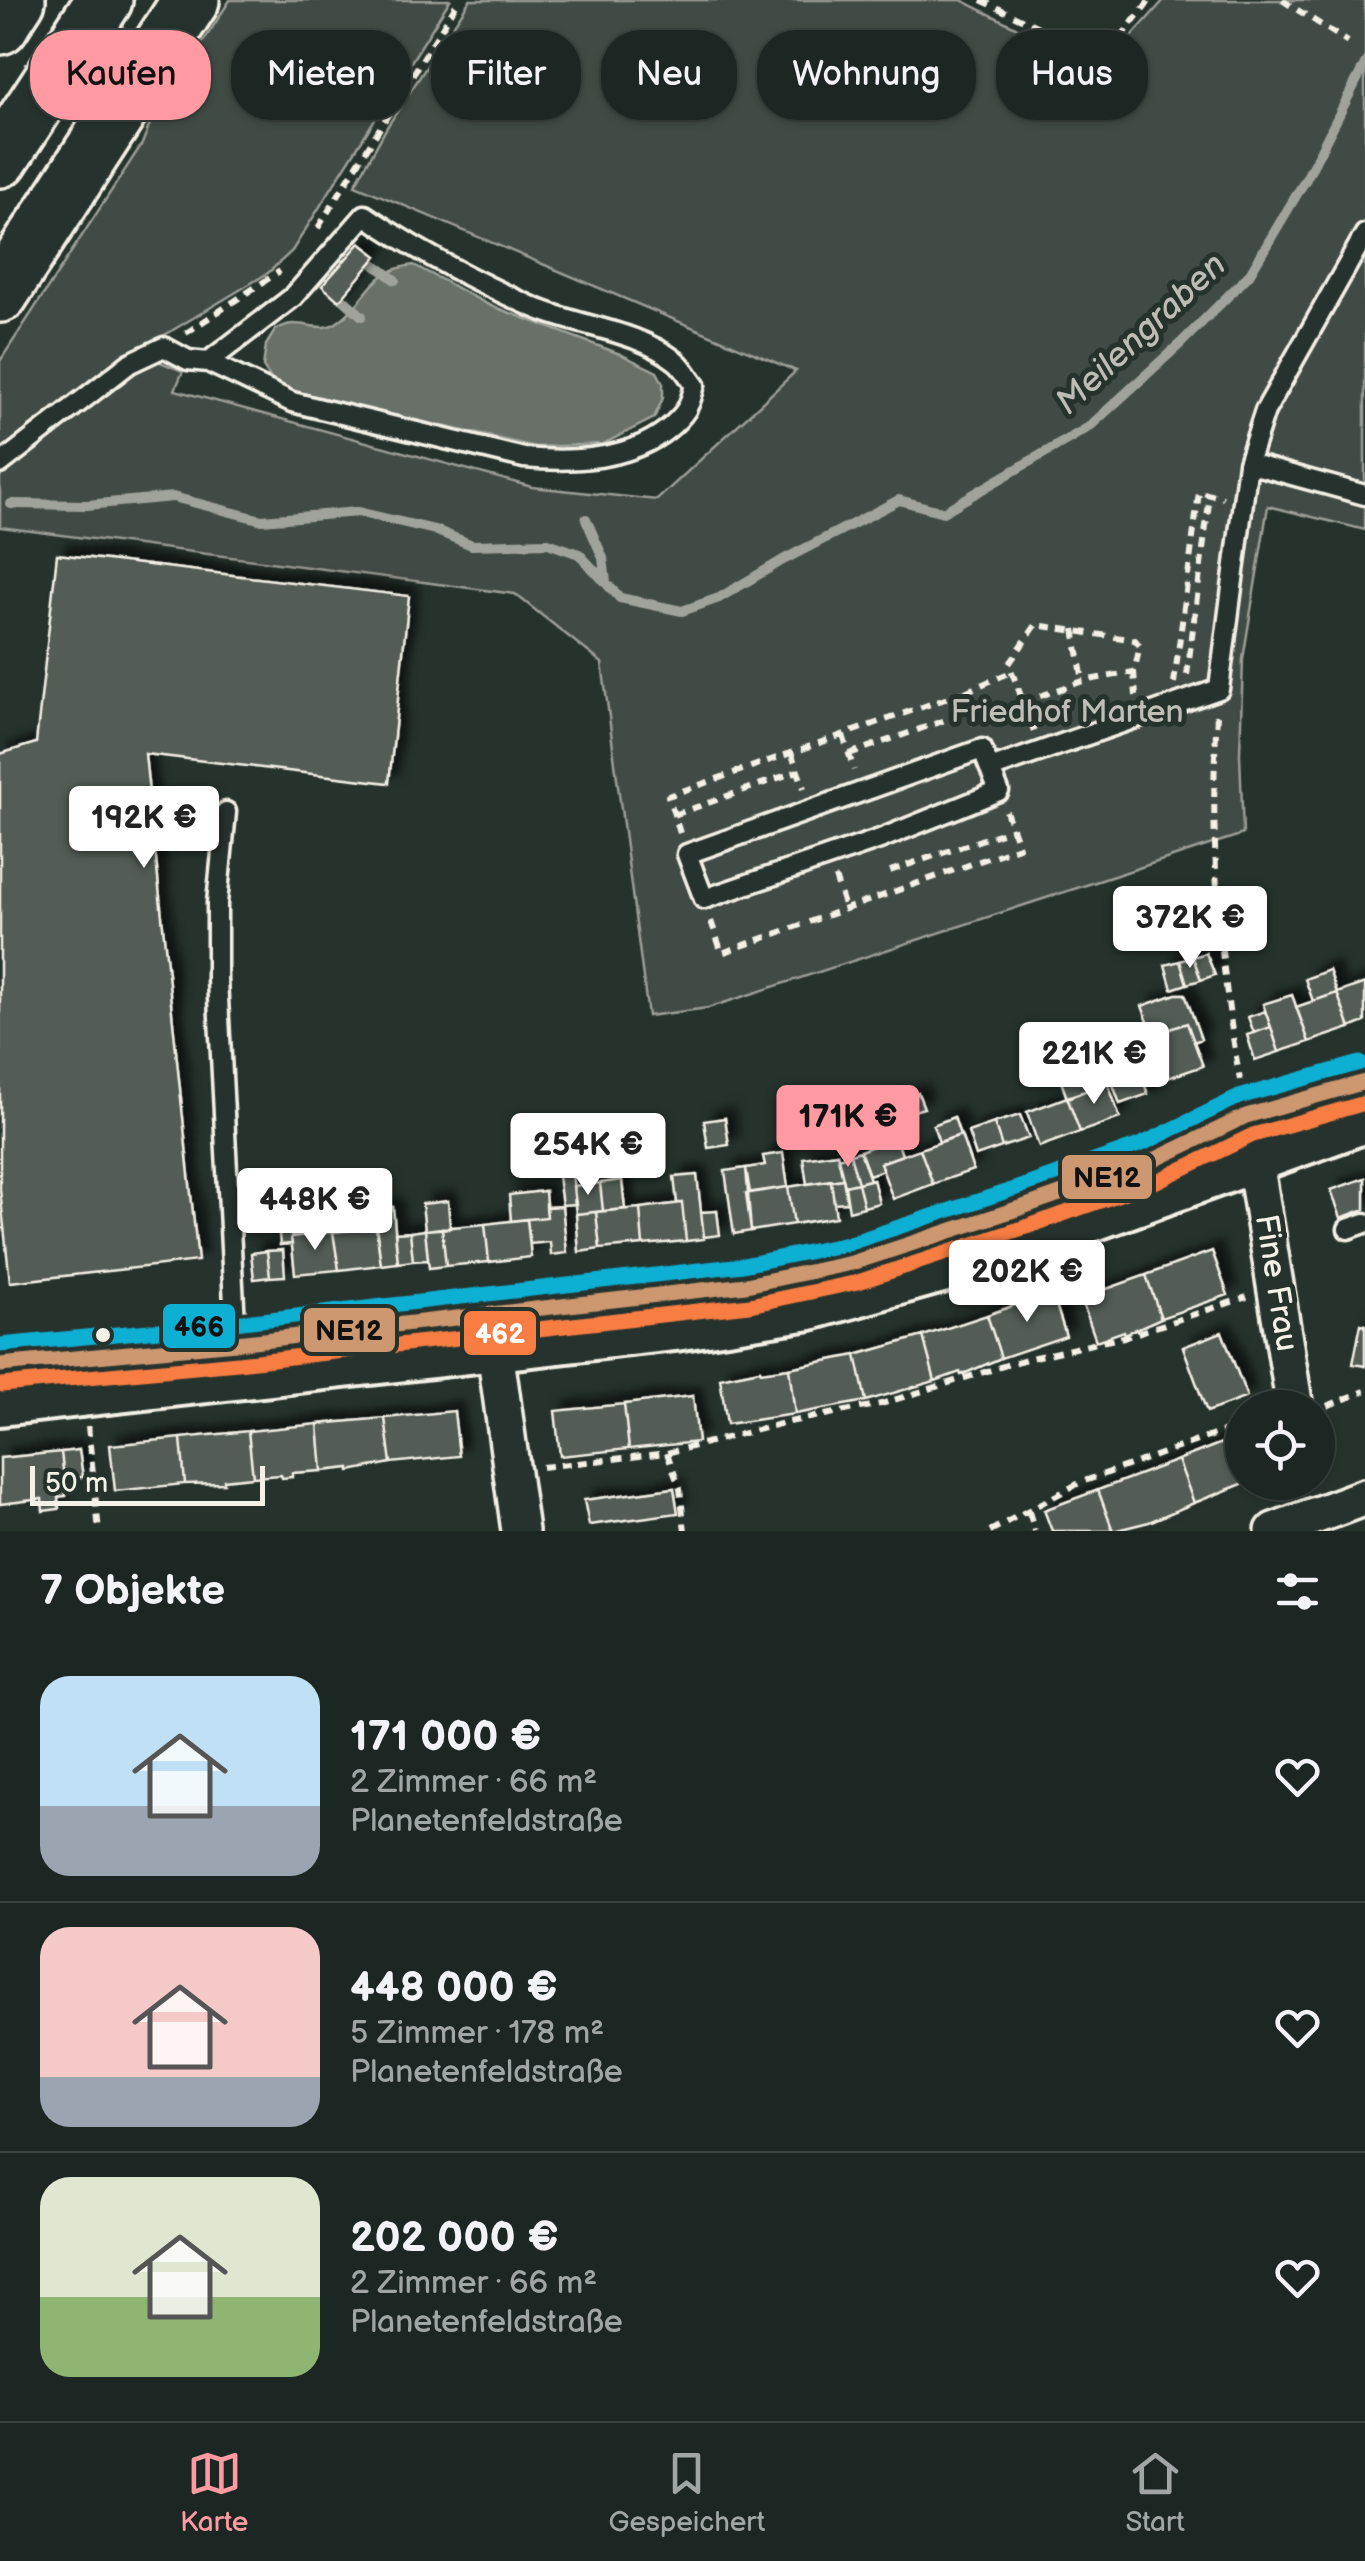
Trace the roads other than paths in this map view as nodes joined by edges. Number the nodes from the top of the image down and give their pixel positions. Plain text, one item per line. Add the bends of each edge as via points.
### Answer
1 (17, 0) edge
2 (104, 0) edge
3 (190, 0) edge
4 (0, 26) edge
5 (0, 160) edge
6 (1365, 234) edge
7 (0, 294) edge
8 (208, 362) junction
9 (1248, 463) junction
10 (0, 464) edge
11 (1365, 495) edge
12 (990, 768) junction
13 (226, 812) dead end
14 (1365, 1082) edge
15 (1246, 1116) junction
16 (1365, 1121) edge
17 (1256, 1159) junction
18 (494, 1350) junction
19 (237, 1360) junction
20 (0, 1365) edge
21 (1304, 1390) edge
22 (0, 1404) edge
23 (1365, 1497) edge
24 (1312, 1510) edge
25 (520, 1531) edge
26 (1274, 1531) edge

1 - 4 highway
2 - 5 highway
3 - 7 highway
6 - 9 lane via 1265,411
8 - 8 lane via 292,402 557,461 591,459 662,434 686,411 695,385 678,362 464,276 365,215 294,298
8 - 10 lane via 164,347 130,362
9 - 11 lane
9 - 12 lane via 1218,689
12 - 12 lane via 982,749 687,854 704,900 998,791
13 - 19 lane via 216,979
14 - 15 street
15 - 17 street, Fine Frau
15 - 19 street via 1150,1162 852,1263 746,1285
16 - 17 street
17 - 18 street via 976,1261 857,1296 746,1320
17 - 21 street, Fine Frau
18 - 19 street
18 - 25 street
19 - 20 street
19 - 22 street via 80,1396
23 - 24 street
24 - 26 street

